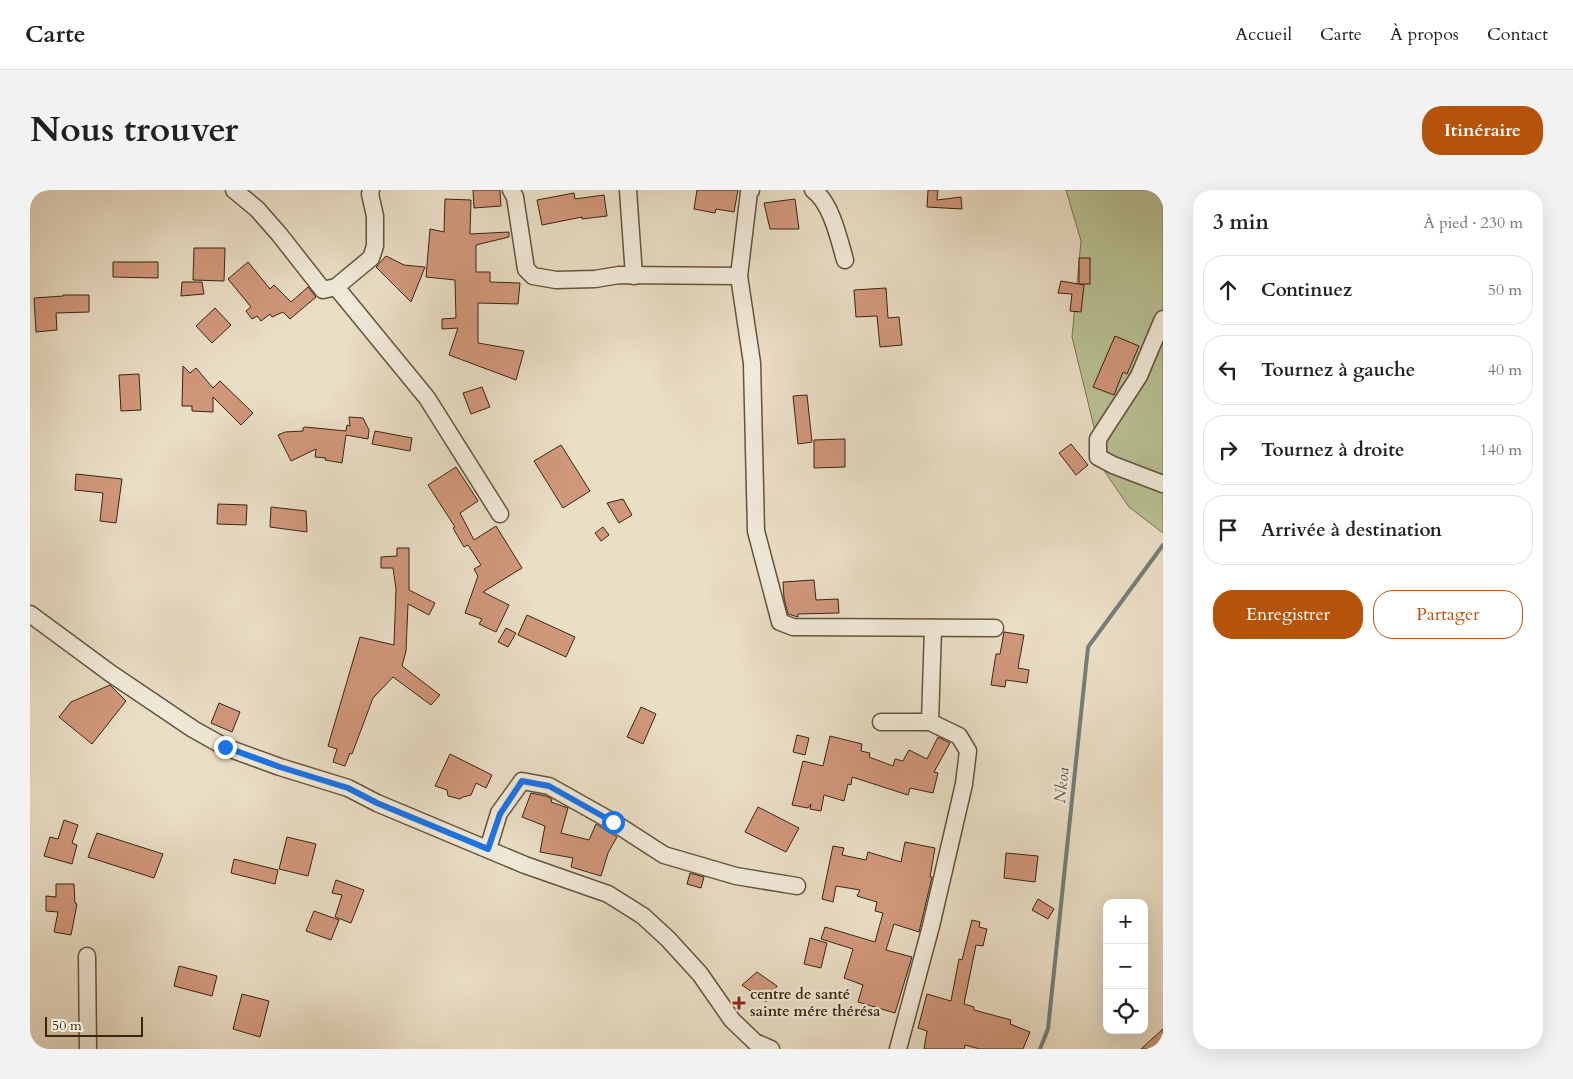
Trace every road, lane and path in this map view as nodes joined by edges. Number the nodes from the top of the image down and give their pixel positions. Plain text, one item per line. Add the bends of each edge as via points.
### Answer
1 (234, 190) edge
2 (371, 190) edge
3 (511, 190) edge
4 (628, 190) edge
5 (751, 190) edge
6 (813, 190) edge
7 (845, 260) dead end
8 (634, 276) junction
9 (739, 276) junction
10 (336, 287) junction
11 (1163, 319) edge
12 (1163, 484) edge
13 (500, 514) dead end
14 (30, 614) edge
15 (933, 628) junction
16 (995, 628) dead end
17 (881, 722) dead end
18 (930, 722) junction
19 (488, 849) junction
20 (797, 886) dead end
21 (88, 956) dead end
22 (88, 1049) edge
23 (771, 1049) edge
24 (898, 1049) edge

1 - 10 street via 257,209 323,290
2 - 10 street via 375,246 371,258
3 - 8 street via 515,197 526,269 533,276 556,280
4 - 8 street
5 - 9 street
6 - 7 street via 822,196
8 - 9 street
9 - 15 street via 752,363 756,531 780,622 793,627
10 - 13 street via 426,398
11 - 12 street via 1139,376 1098,439 1098,458
14 - 19 street via 110,673 225,747 348,788
15 - 16 street
15 - 18 street
17 - 18 street
18 - 24 street via 958,736 968,750 964,784 933,917
19 - 20 street via 500,814 522,781 549,786 664,855 736,876
19 - 23 street via 608,894 643,916 700,974 732,1020 755,1042
21 - 22 street

